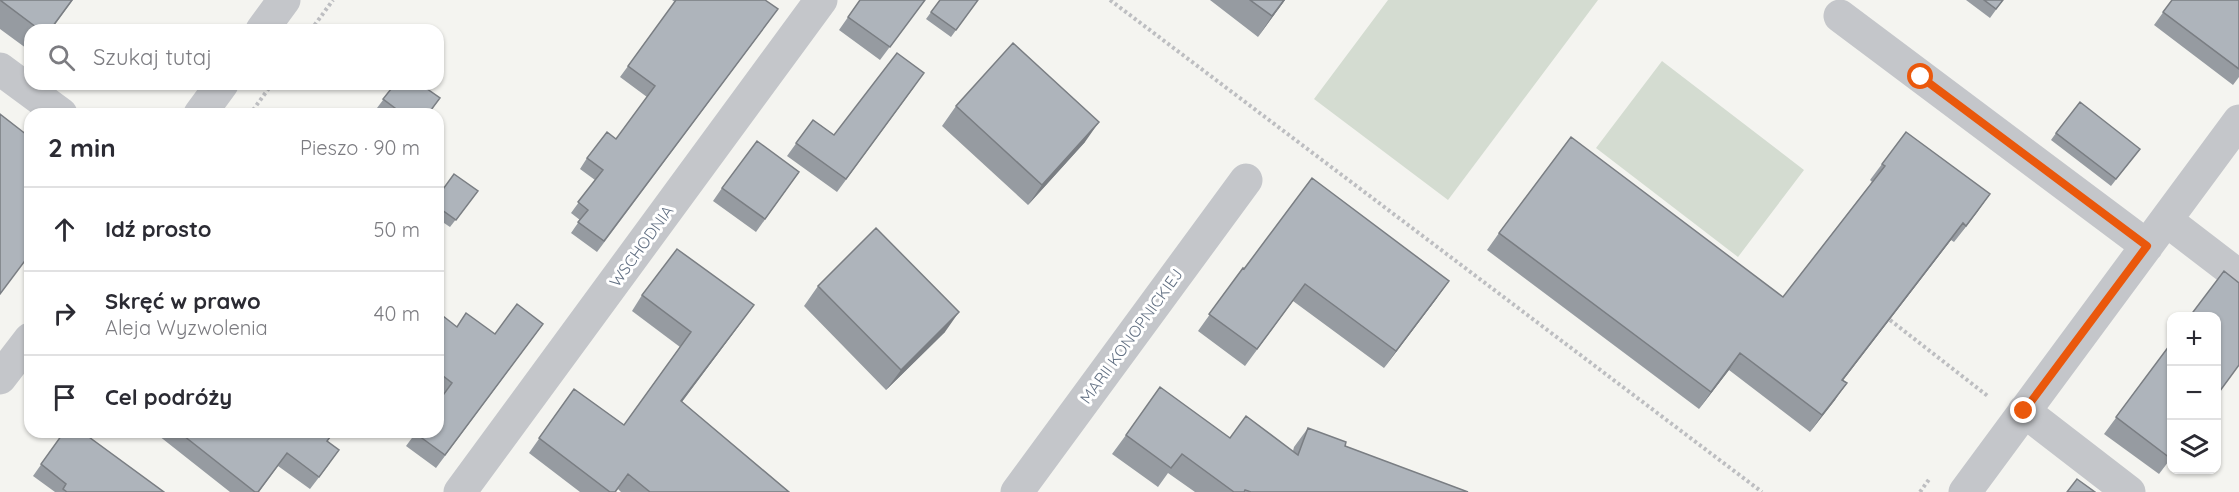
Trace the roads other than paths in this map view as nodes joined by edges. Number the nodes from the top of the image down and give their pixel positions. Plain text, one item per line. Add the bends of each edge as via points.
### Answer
1 (284, 0) edge
2 (821, 0) edge
3 (1840, 16) dead end
4 (266, 24) edge
5 (0, 69) edge
6 (24, 87) edge
7 (28, 90) edge
8 (218, 90) edge
9 (53, 108) edge
10 (204, 108) edge
11 (2239, 121) edge
12 (1246, 180) dead end
13 (2166, 220) junction
14 (2147, 246) junction
15 (2239, 276) edge
16 (24, 347) edge
17 (0, 378) edge
18 (2024, 411) junction
19 (460, 492) edge
20 (1017, 492) edge
21 (1965, 492) edge
22 (2129, 492) edge

1 - 4 street
2 - 19 street, WSCHODNIA
3 - 14 street
5 - 6 street
7 - 9 street
8 - 10 street
11 - 13 street
12 - 20 street, MARII KONOPNICKIEJ
13 - 14 street
13 - 15 street
14 - 18 street
16 - 17 street
18 - 21 street
18 - 22 street

